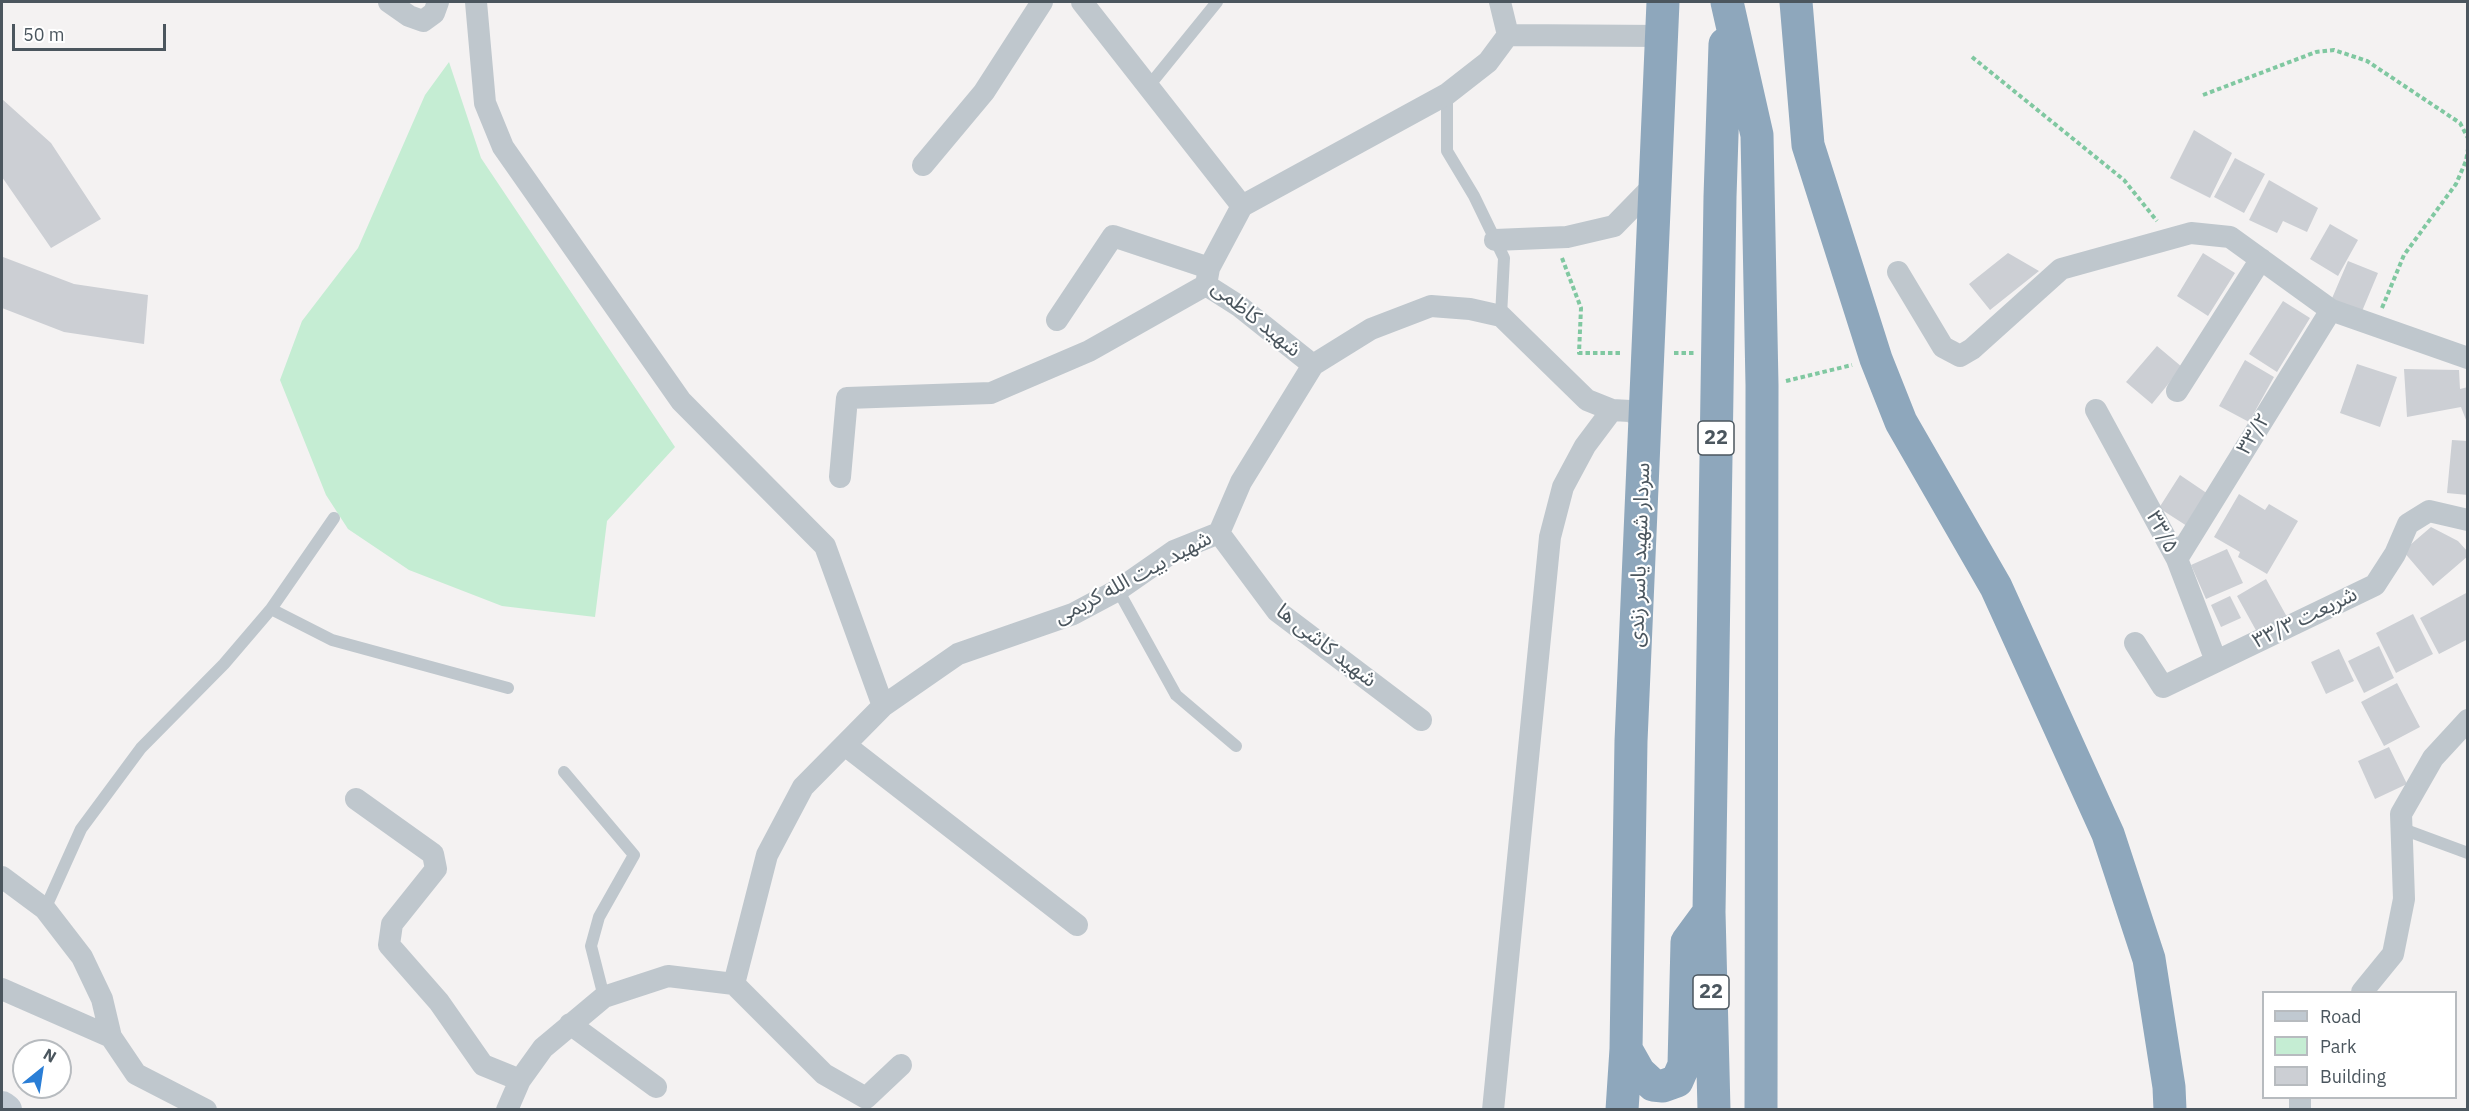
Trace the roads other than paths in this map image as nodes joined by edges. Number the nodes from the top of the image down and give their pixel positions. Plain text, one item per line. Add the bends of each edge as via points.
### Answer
1 (389, 2) edge
2 (438, 2) edge
3 (476, 2) edge
4 (1042, 2) edge
5 (1082, 2) edge
6 (1217, 2) edge
7 (1500, 2) edge
8 (1663, 2) edge
9 (1727, 2) edge
10 (1796, 2) edge
11 (1508, 35) junction
12 (1663, 36) junction
13 (1148, 87) junction
14 (1447, 94) junction
15 (923, 165) dead end
16 (1656, 183) junction
17 (1242, 206) junction
18 (1496, 240) junction
19 (2261, 259) junction
20 (1898, 272) dead end
21 (1208, 277) junction
22 (2331, 310) junction
23 (1502, 316) junction
24 (1057, 320) dead end
25 (2468, 358) edge
26 (1313, 365) junction
27 (2177, 391) dead end
28 (1612, 410) junction
29 (2096, 410) dead end
30 (1645, 419) junction
31 (840, 477) dead end
32 (334, 518) dead end
33 (2468, 520) edge
34 (1219, 533) junction
35 (2177, 559) junction
36 (1118, 591) junction
37 (271, 609) junction
38 (2135, 643) dead end
39 (2216, 661) junction
40 (508, 688) dead end
41 (883, 706) junction
42 (1421, 720) dead end
43 (2468, 720) edge
44 (845, 745) junction
45 (1236, 746) dead end
46 (564, 772) dead end
47 (356, 799) dead end
48 (2400, 828) junction
49 (2468, 853) edge
50 (2, 877) edge
51 (45, 909) junction
52 (1709, 912) junction
53 (1077, 925) dead end
54 (734, 984) junction
55 (2, 989) edge
56 (2364, 991) edge
57 (604, 997) junction
58 (570, 1024) junction
59 (111, 1037) junction
60 (1626, 1049) junction
61 (901, 1065) dead end
62 (520, 1080) junction
63 (656, 1087) dead end
64 (2, 1107) edge
65 (6, 1110) edge
66 (206, 1110) edge
67 (507, 1110) edge
68 (1493, 1110) edge
69 (1622, 1110) edge
70 (1714, 1110) edge
71 (1761, 1110) edge
72 (2170, 1110) edge

1 - 2 street via 423,21 434,13
3 - 41 street via 485,103 503,147 681,401 825,546
4 - 15 street via 984,92
5 - 13 street
6 - 13 lane
7 - 11 street
8 - 12 highway, سردار شهید یاسر زندی
9 - 52 highway, 22 via 1720,197
9 - 71 highway via 1758,135 1762,385
10 - 72 highway via 1808,145 1876,359 1901,422 1996,586 2108,834 2149,959
11 - 12 street
11 - 14 street via 1488,62
12 - 16 highway, سردار شهید یاسر زندی
13 - 17 street
14 - 17 street
14 - 18 lane via 1447,152
16 - 18 street via 1614,226 1554,238
16 - 30 highway, سردار شهید یاسر زندی
17 - 21 street, شهید کاظمی
18 - 23 lane via 1504,258
19 - 20 street via 2230,237 2191,233 2061,269 1960,356 1943,347
19 - 22 street
19 - 27 street
21 - 24 street via 1113,236
21 - 26 street, شهید کاظمی
21 - 31 street via 1089,351 991,393 847,398
22 - 25 street
22 - 35 street, ۳۳/۲
23 - 26 street, شهید بیت الله کریمی via 1431,306 1371,329
23 - 28 street via 1587,400
26 - 34 street, شهید بیت الله کریمی via 1240,482
28 - 30 street via 1630,411
28 - 68 street via 1563,487 1550,537
29 - 35 street, ۳۳/۵
30 - 60 highway, سردار شهید یاسر زندی via 1631,741
32 - 37 lane
33 - 39 street, شریعت ۳۳/۳ via 2429,511 2409,524 2375,585
34 - 36 street, شهید بیت الله کریمی via 1174,552
34 - 42 street, شهید کاشی ها via 1277,611
35 - 39 street, ۳۳/۵
36 - 41 street, شهید بیت الله کریمی via 1072,614 958,654
36 - 45 lane via 1176,695
37 - 40 lane via 332,639
37 - 51 lane via 224,664 141,748 81,829
38 - 39 street, شریعت ۳۳/۳ via 2163,687
41 - 44 street, شهید بیت الله کریمی
43 - 48 street via 2433,758 2401,814
44 - 53 street
44 - 54 street, شهید بیت الله کریمی via 803,787 767,855
46 - 57 lane via 634,855 599,917 591,946
47 - 62 street via 433,854 436,869 392,924 389,945 439,1002 483,1065
48 - 49 lane
48 - 56 street via 2404,899 2392,954
50 - 51 street
51 - 59 street via 82,957 102,999
52 - 60 highway via 1687,942 1684,1065 1677,1081 1653,1085 1639,1072
52 - 70 highway, 22
54 - 57 street via 668,976
54 - 61 street via 824,1074 866,1098
55 - 59 street
57 - 58 street
58 - 62 street via 543,1048
58 - 63 street
59 - 66 street via 136,1074
60 - 69 highway, سردار شهید یاسر زندی
62 - 67 street
64 - 65 street

